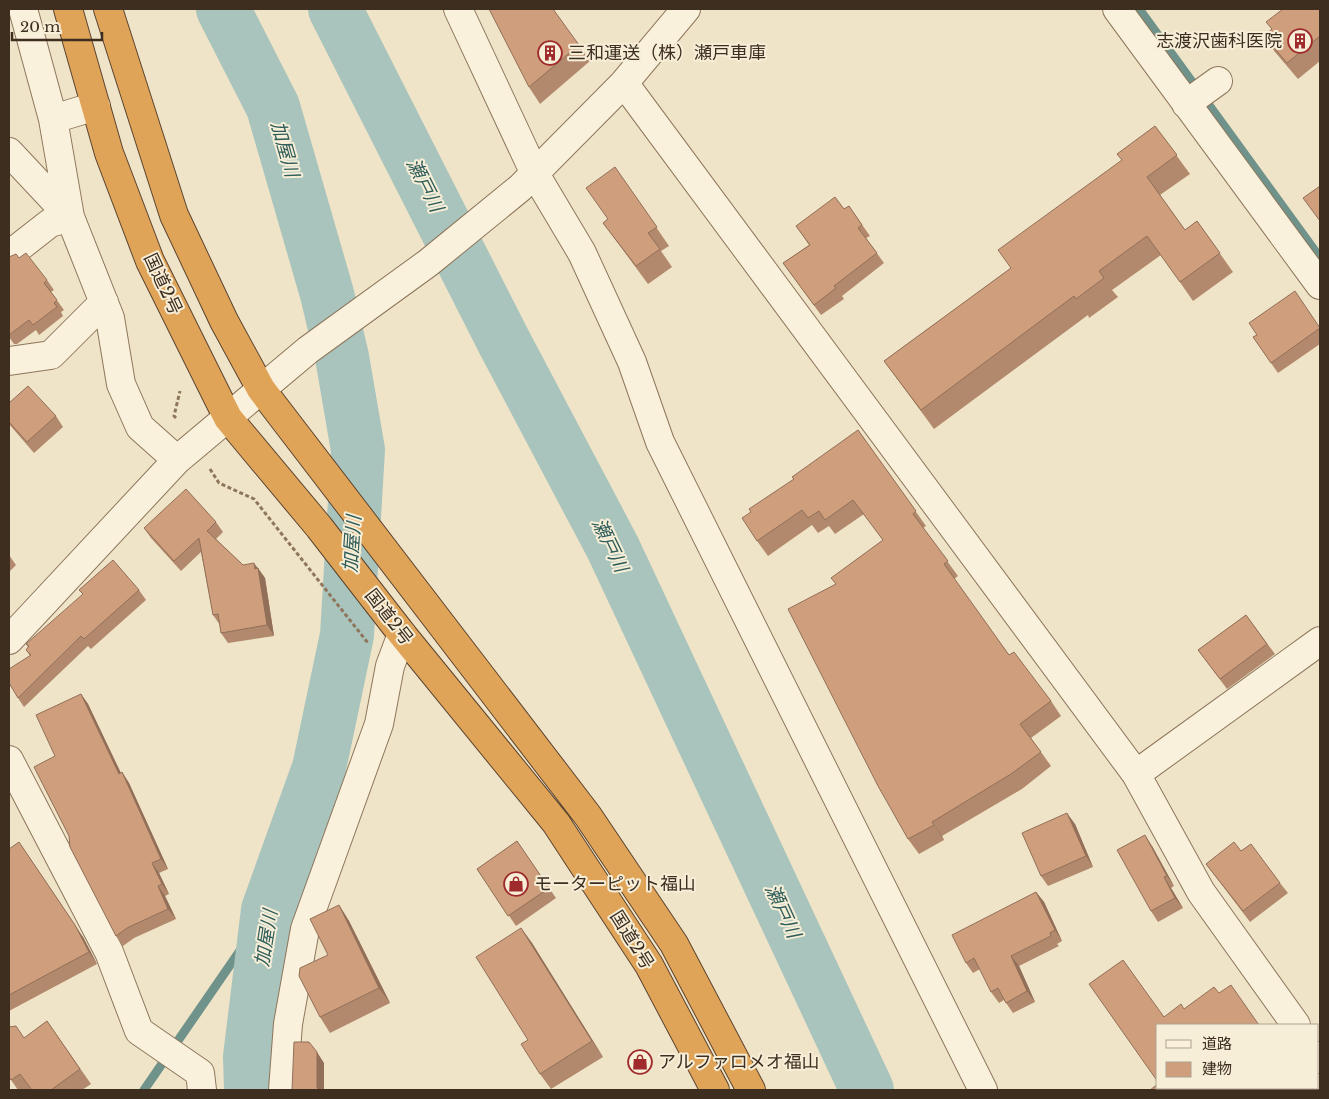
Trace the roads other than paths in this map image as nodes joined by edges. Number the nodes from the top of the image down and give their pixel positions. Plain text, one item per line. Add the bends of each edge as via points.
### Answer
1 (23, 9) edge
2 (68, 9) edge
3 (108, 9) edge
4 (458, 9) edge
5 (686, 9) edge
6 (1117, 9) edge
7 (1218, 81) dead end
8 (624, 82) junction
9 (1190, 101) junction
10 (96, 106) junction
11 (54, 119) junction
12 (10, 156) edge
13 (527, 181) junction
14 (70, 216) junction
15 (9, 255) edge
16 (1320, 285) edge
17 (104, 302) junction
18 (9, 361) edge
19 (261, 389) junction
20 (228, 418) junction
21 (177, 460) junction
22 (402, 634) junction
23 (9, 640) edge
24 (1320, 641) edge
25 (9, 760) edge
26 (1136, 774) junction
27 (1295, 1024) edge
28 (201, 1081) edge
29 (283, 1090) edge
30 (716, 1090) edge
31 (751, 1090) edge
32 (983, 1090) edge

1 - 11 street
2 - 10 highway, 国道2号
3 - 19 highway, 国道2号 via 174,215 224,322
4 - 13 street
5 - 8 street
6 - 9 street
7 - 9 street
8 - 13 street
8 - 26 street
9 - 16 street
10 - 11 street
10 - 20 highway, 国道2号 via 109,154 150,261
11 - 14 street
12 - 14 street
13 - 19 street via 428,263 308,350
13 - 32 street via 582,253 632,362 660,442
14 - 15 street via 50,223
14 - 17 street
17 - 18 street via 51,355
17 - 21 street via 110,318 121,384 140,427
19 - 20 street
19 - 31 highway, 国道2号 via 588,816 674,944
20 - 21 street
20 - 22 highway, 国道2号
21 - 23 street
22 - 29 street via 382,659 380,724 306,929 288,1024
22 - 30 highway, 国道2号 via 556,822 648,965
24 - 26 street
25 - 28 street via 109,952 139,1031
26 - 27 street via 1201,892

